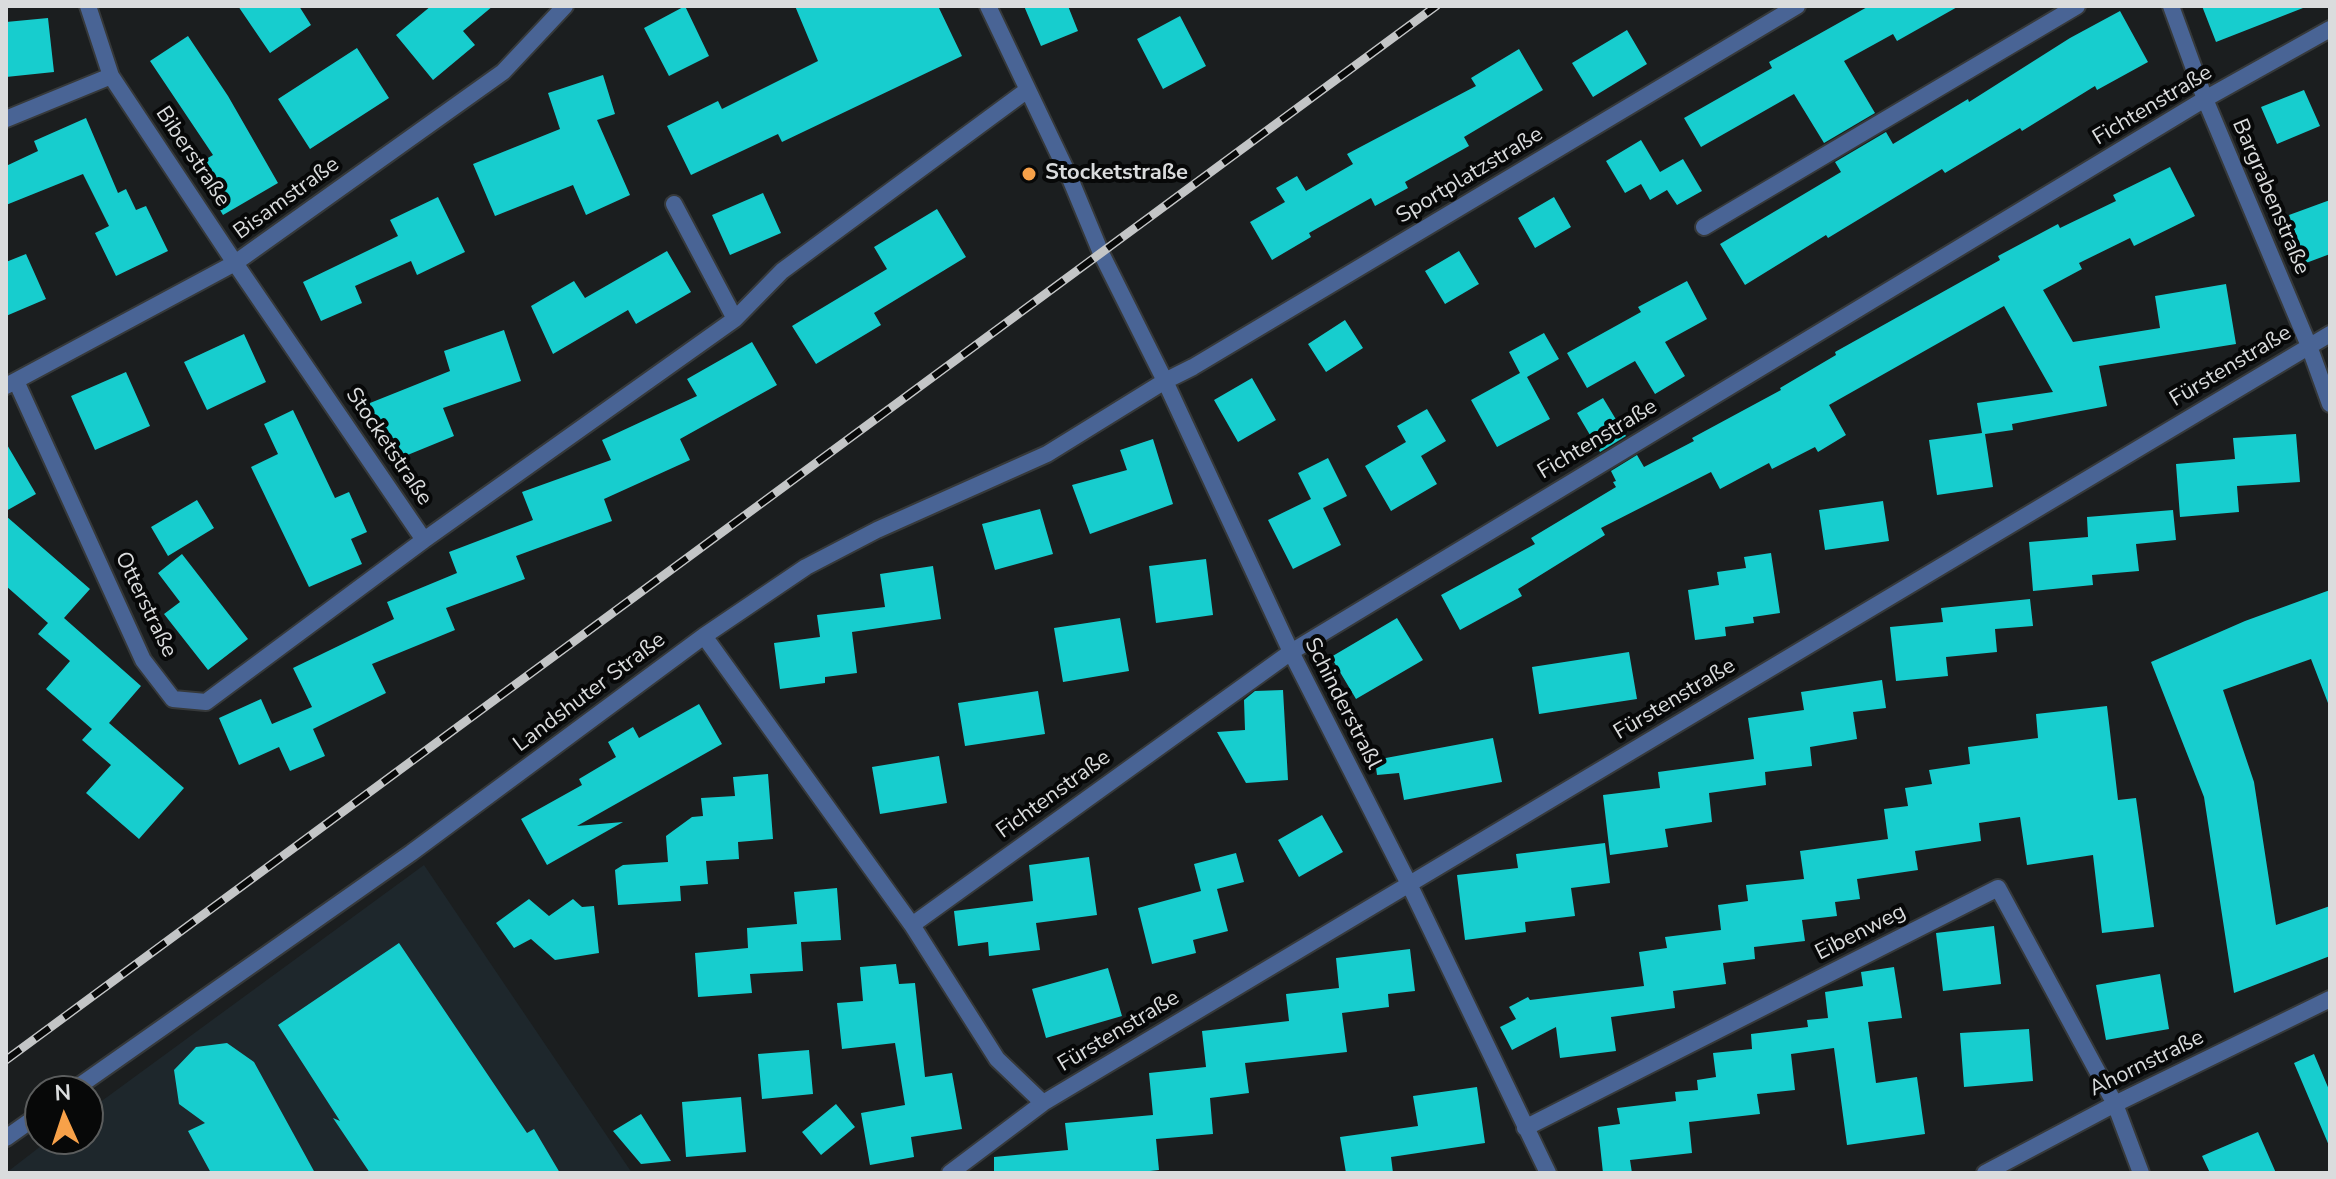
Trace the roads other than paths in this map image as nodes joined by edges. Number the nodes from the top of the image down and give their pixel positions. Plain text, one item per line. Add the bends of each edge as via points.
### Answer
1 (88, 6) edge
2 (565, 6) edge
3 (988, 6) edge
4 (1797, 6) edge
5 (2077, 6) edge
6 (2171, 6) edge
7 (2330, 29) edge
8 (111, 76) junction
9 (1026, 91) junction
10 (2205, 99) junction
11 (6, 119) edge
12 (674, 204) dead end
13 (1704, 227) dead end
14 (235, 263) junction
15 (735, 319) junction
16 (2330, 334) edge
17 (2309, 346) junction
18 (1165, 381) junction
19 (11, 384) edge
20 (2330, 404) edge
21 (424, 540) junction
22 (704, 636) junction
23 (1291, 652) junction
24 (1409, 884) junction
25 (912, 925) junction
26 (2330, 999) edge
27 (95, 1075) edge
28 (1043, 1103) junction
29 (2115, 1104) junction
30 (24, 1125) edge
31 (1525, 1128) junction
32 (6, 1138) edge
33 (950, 1173) edge
34 (1548, 1173) edge
35 (1985, 1173) edge
36 (2141, 1173) edge

1 - 8 street, Biberstraße
2 - 14 street, Bisamstraße via 503,72
3 - 9 street
4 - 18 street, Sportplatzstraße
5 - 13 street
6 - 10 street, Bargrabenstraße
7 - 10 street, Fichtenstraße
8 - 11 street
8 - 14 street, Biberstraße
9 - 15 street, Stocketstraße via 782,271
9 - 18 street, Schinderstraßl
10 - 17 street, Bargrabenstraße
10 - 23 street, Fichtenstraße
12 - 15 street
14 - 19 street, Bisamstraße
14 - 21 street, Stocketstraße
15 - 21 street, Stocketstraße
16 - 17 street, Fürstenstraße
17 - 20 street, Bargrabenstraße
17 - 24 street, Fürstenstraße
18 - 22 street, Landshuter Straße via 1047,454 806,567
18 - 23 street, Schinderstraßl
19 - 21 street, Otterstraße via 143,660 173,699 206,702
22 - 25 street
22 - 27 street, Landshuter Straße via 411,853
23 - 24 street, Schinderstraßl
23 - 25 street, Fichtenstraße
24 - 28 street, Fürstenstraße
24 - 31 street, Schinderstraßl
25 - 28 street via 997,1059
26 - 29 street, Ahornstraße
28 - 33 street, Fürstenstraße
29 - 31 street, Eibenweg via 1998,888
29 - 35 street, Ahornstraße
29 - 36 street
30 - 32 street
31 - 34 street, Schinderstraßl

